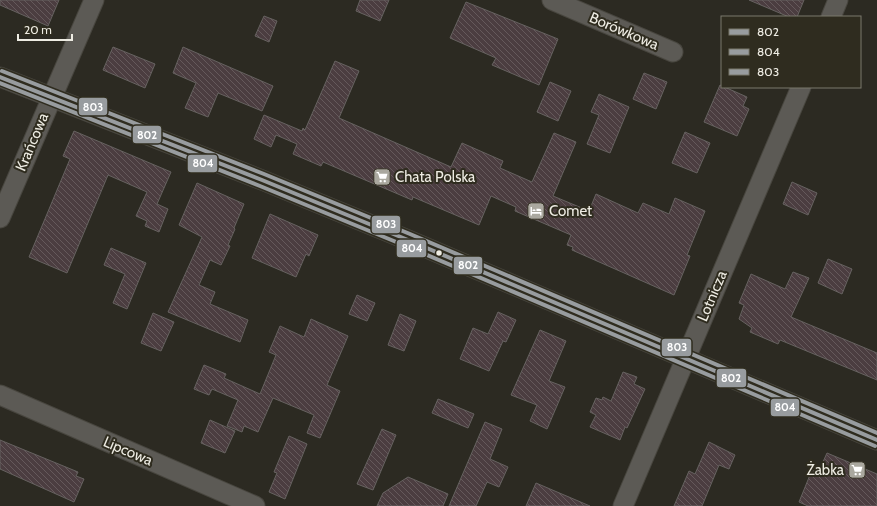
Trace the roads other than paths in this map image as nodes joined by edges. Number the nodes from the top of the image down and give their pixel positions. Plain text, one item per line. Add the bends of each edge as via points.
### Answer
1 (94, 0) edge
2 (552, 0) edge
3 (838, 0) edge
4 (831, 16) edge
5 (673, 52) dead end
6 (0, 77) edge
7 (801, 88) edge
8 (51, 97) junction
9 (0, 218) edge
10 (686, 359) junction
11 (0, 395) edge
12 (877, 440) edge
13 (255, 506) edge
14 (623, 506) edge

1 - 8 street, Krańcowa
2 - 5 street, Borówkowa
3 - 4 street
6 - 8 street
7 - 10 street, Lotnicza
8 - 9 street, Krańcowa
8 - 10 street via 401,237
10 - 12 street
10 - 14 street, Lotnicza
11 - 13 street, Lipcowa

